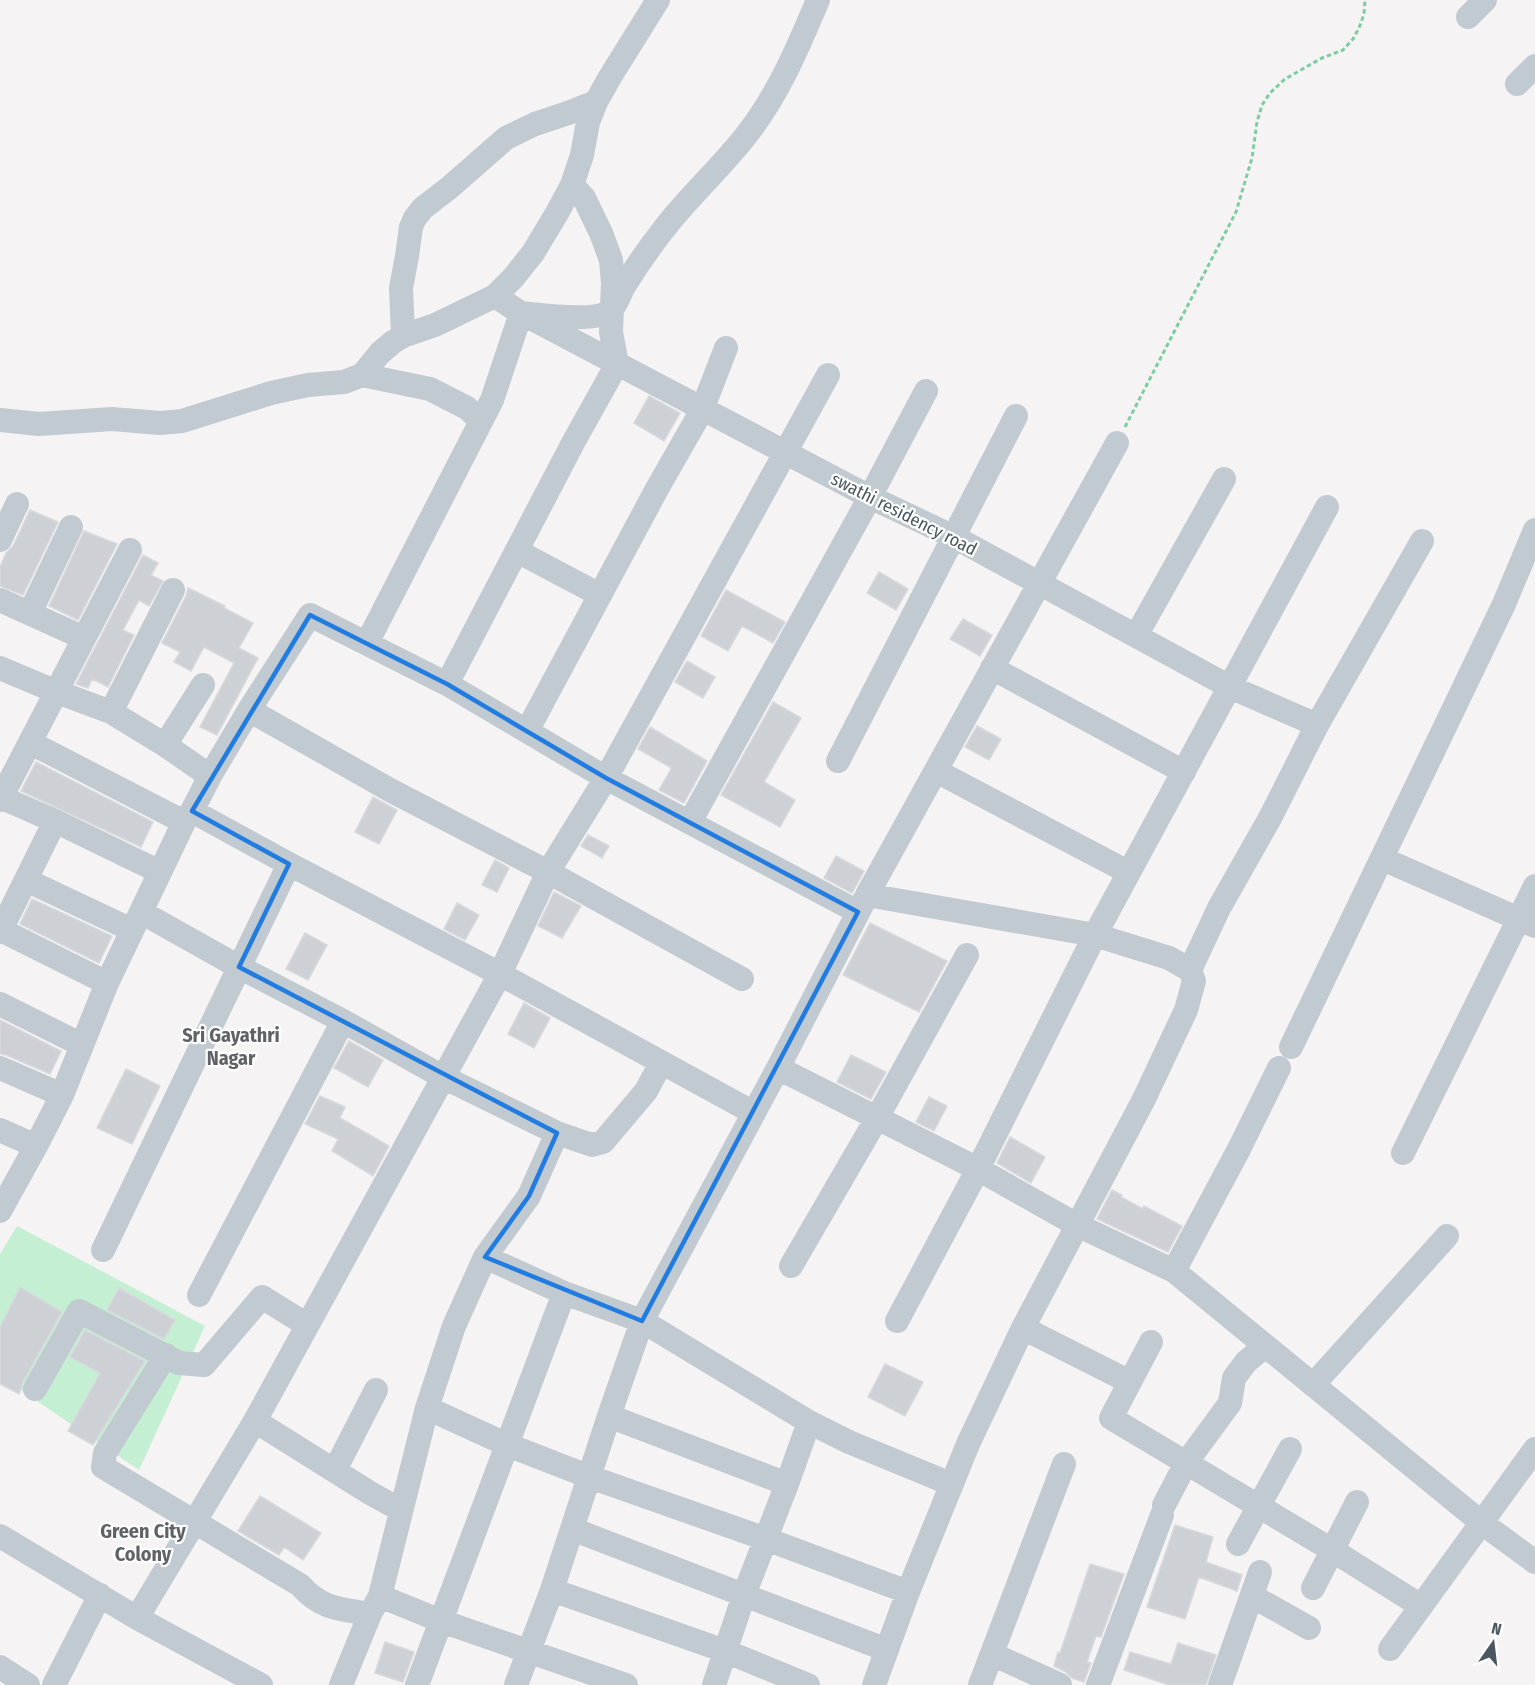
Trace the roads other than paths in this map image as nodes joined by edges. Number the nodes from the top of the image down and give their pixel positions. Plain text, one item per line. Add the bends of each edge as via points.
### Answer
1 (658, 0) edge
2 (818, 0) edge
3 (1485, 0) edge
4 (1468, 17) dead end
5 (1535, 66) edge
6 (1517, 84) dead end
7 (596, 102) junction
8 (572, 185) junction
9 (495, 296) junction
10 (612, 310) junction
11 (521, 313) junction
12 (403, 336) junction
13 (726, 348) dead end
14 (617, 364) junction
15 (362, 375) junction
16 (828, 375) dead end
17 (926, 391) dead end
18 (702, 410) junction
19 (1016, 416) dead end
20 (0, 420) edge
21 (481, 421) junction
22 (1117, 443) road end
23 (786, 453) junction
24 (1224, 479) dead end
25 (870, 497) junction
26 (17, 504) dead end
27 (1327, 507) dead end
28 (71, 527) dead end
29 (1535, 530) edge
30 (954, 537) junction
31 (0, 540) edge
32 (1422, 541) dead end
33 (130, 550) dead end
34 (516, 551) junction
35 (1039, 584) junction
36 (173, 590) dead end
37 (600, 595) junction
38 (0, 600) edge
39 (30, 613) junction
40 (1136, 636) junction
41 (84, 638) junction
42 (367, 643) junction
43 (992, 668) junction
44 (2, 672) edge
45 (447, 684) junction
46 (203, 685) dead end
47 (1230, 687) junction
48 (57, 692) junction
49 (249, 710) junction
50 (111, 712) junction
51 (1317, 725) junction
52 (527, 731) junction
53 (31, 743) junction
54 (165, 745) junction
55 (838, 761) dead end
56 (936, 771) junction
57 (1184, 772) junction
58 (210, 776) junction
59 (606, 778) junction
60 (0, 798) edge
61 (188, 816) junction
62 (55, 821) junction
63 (690, 822) junction
64 (1383, 859) junction
65 (289, 864) junction
66 (548, 872) junction
67 (1128, 872) junction
68 (160, 873) junction
69 (26, 880) junction
70 (1535, 886) edge
71 (863, 904) junction
72 (137, 921) junction
73 (1527, 922) edge
74 (1, 931) edge
75 (1095, 935) junction
76 (967, 955) dead end
77 (239, 967) junction
78 (1190, 970) junction
79 (500, 974) junction
80 (742, 979) dead end
81 (107, 983) junction
82 (0, 1004) edge
83 (343, 1021) junction
84 (82, 1045) junction
85 (1291, 1047) dead end
86 (661, 1063) junction
87 (0, 1068) edge
88 (778, 1068) junction
89 (1279, 1068) dead end
90 (443, 1077) junction
91 (62, 1095) junction
92 (754, 1113) junction
93 (877, 1118) junction
94 (0, 1130) edge
95 (557, 1133) junction
96 (36, 1146) junction
97 (1403, 1153) dead end
98 (978, 1169) junction
99 (0, 1211) edge
100 (1077, 1225) junction
101 (1447, 1236) dead end
102 (102, 1250) dead end
103 (485, 1257) junction
104 (791, 1266) dead end
105 (1174, 1271) junction
106 (564, 1293) junction
107 (200, 1295) dead end
108 (642, 1321) junction
109 (897, 1321) dead end
110 (307, 1325) junction
111 (1023, 1328) junction
112 (1152, 1342) dead end
113 (1265, 1346) junction
114 (166, 1355) junction
115 (1130, 1382) junction
116 (1313, 1385) junction
117 (36, 1389) dead end
118 (376, 1390) dead end
119 (427, 1408) junction
120 (609, 1416) junction
121 (255, 1421) junction
122 (809, 1422) junction
123 (508, 1445) junction
124 (1290, 1449) dead end
125 (1535, 1449) edge
126 (1186, 1463) junction
127 (1064, 1464) dead end
128 (334, 1470) junction
129 (590, 1477) junction
130 (787, 1484) junction
131 (951, 1484) junction
132 (1358, 1502) dead end
133 (1258, 1506) junction
134 (401, 1510) junction
135 (194, 1521) junction
136 (1482, 1522) junction
137 (572, 1529) junction
138 (0, 1536) edge
139 (766, 1539) junction
140 (1238, 1544) dead end
141 (1332, 1550) junction
142 (1535, 1562) edge
143 (1260, 1572) dead end
144 (1313, 1588) dead end
145 (552, 1590) junction
146 (908, 1592) junction
147 (744, 1594) junction
148 (100, 1595) junction
149 (1252, 1596) junction
150 (375, 1605) junction
151 (1421, 1606) junction
152 (137, 1618) junction
153 (441, 1622) junction
154 (1309, 1628) dead end
155 (1390, 1648) dead end
156 (887, 1650) junction
157 (724, 1651) junction
158 (529, 1652) junction
159 (992, 1654) junction
160 (0, 1667) edge
161 (615, 1683) edge
162 (28, 1685) edge
163 (54, 1685) edge
164 (261, 1685) edge
165 (341, 1685) edge
166 (417, 1685) edge
167 (516, 1685) edge
168 (714, 1685) edge
169 (807, 1685) edge
170 (874, 1685) edge
171 (980, 1685) edge
172 (1060, 1685) edge
173 (1098, 1685) edge
174 (1220, 1685) edge

1 - 7 street
2 - 10 street via 796,52 763,112 664,228
3 - 4 street
5 - 6 street
7 - 8 street
7 - 12 street via 506,138 423,208 411,227 401,288
8 - 9 street via 533,253
8 - 10 street via 584,198 611,260
9 - 11 street, swathi residency road
9 - 12 street
10 - 11 street via 585,317
10 - 14 street via 611,332
11 - 14 street, swathi residency road
11 - 21 street via 492,400
12 - 15 street via 380,353
13 - 18 street
14 - 18 street, swathi residency road
14 - 34 street
15 - 20 street via 344,382 271,393 182,421 112,419 39,424
15 - 21 street via 429,389 467,408
16 - 23 street
17 - 25 street
18 - 23 street, swathi residency road
18 - 37 street
19 - 30 street
21 - 42 street
22 - 35 street
23 - 25 street, swathi residency road
23 - 59 street
24 - 40 street
25 - 30 street, swathi residency road
25 - 63 street
26 - 31 street
27 - 47 street
28 - 39 street
29 - 64 street
30 - 35 street, swathi residency road
30 - 55 street
32 - 51 street
33 - 41 street
34 - 37 street
34 - 45 street
35 - 40 street, swathi residency road
35 - 43 street
36 - 50 street
37 - 52 street
38 - 39 street
39 - 41 street
40 - 47 street, swathi residency road
41 - 48 street
42 - 45 street
42 - 49 street via 310,615
43 - 56 street
43 - 57 street
44 - 48 street
45 - 52 street
46 - 54 street
47 - 51 street, swathi residency road
47 - 57 street
48 - 50 street
48 - 53 street
49 - 58 street
49 - 66 street via 390,790
50 - 54 street
51 - 78 street
52 - 59 street
53 - 60 street
53 - 61 street
54 - 58 street
56 - 67 street
56 - 71 street
57 - 67 street
58 - 61 street
59 - 63 street
59 - 66 street
60 - 62 street
61 - 65 street
61 - 68 street
62 - 68 street
62 - 69 street
63 - 71 street
64 - 73 street
64 - 85 street
65 - 77 street
65 - 79 street
66 - 79 street
66 - 80 street
67 - 75 street
68 - 72 street
69 - 72 street
69 - 74 street
70 - 73 street
71 - 75 street
71 - 88 street
72 - 77 street
72 - 81 street
73 - 97 street
74 - 81 street
75 - 78 street via 1169,958
75 - 98 street
76 - 93 street
77 - 83 street
77 - 102 street
78 - 100 street via 1194,981 1186,1010
79 - 86 street
79 - 90 street
81 - 84 street
82 - 84 street
83 - 90 street
83 - 107 street
84 - 91 street
86 - 92 street
86 - 95 street via 646,1091 603,1142 592,1145
87 - 91 street
88 - 92 street
88 - 93 street
89 - 105 street
90 - 95 street
90 - 110 street
91 - 96 street
92 - 108 street
93 - 98 street
93 - 104 street
94 - 96 street
95 - 103 street via 529,1196
96 - 99 street
98 - 100 street
98 - 109 street
100 - 105 street
100 - 111 street
101 - 116 street
103 - 106 street
103 - 119 street via 453,1326
105 - 113 street
106 - 108 street
106 - 123 street
108 - 120 street
108 - 122 street
110 - 114 street via 262,1297 204,1365 179,1363
110 - 121 street
111 - 115 street
111 - 131 street
112 - 115 street
113 - 116 street
113 - 126 street via 1234,1378 1230,1403
114 - 117 street via 79,1311
114 - 135 street via 105,1453 103,1467
115 - 126 street via 1111,1418
116 - 136 street
118 - 128 street
119 - 123 street
119 - 134 street
120 - 129 street
120 - 130 street
121 - 128 street
121 - 135 street
122 - 130 street
122 - 131 street
123 - 129 street
123 - 153 street
124 - 133 street
125 - 136 street
126 - 133 street
126 - 173 street via 1163,1510
127 - 159 street
128 - 134 street
129 - 137 street
129 - 139 street
130 - 139 street
131 - 146 street
132 - 141 street
133 - 140 street
133 - 141 street
134 - 150 street
135 - 150 street via 300,1585 319,1603 335,1608
135 - 152 street
136 - 142 street
136 - 151 street
137 - 145 street
137 - 147 street
138 - 148 street
139 - 146 street
139 - 147 street
141 - 144 street
141 - 151 street
143 - 149 street
145 - 157 street
145 - 158 street
146 - 156 street
147 - 156 street
147 - 157 street
148 - 152 street
148 - 163 street
149 - 154 street
149 - 174 street
150 - 153 street
150 - 165 street
151 - 155 street
152 - 164 street
153 - 158 street
153 - 166 street
156 - 170 street
157 - 168 street
157 - 169 street
158 - 161 street
158 - 167 street
159 - 171 street
159 - 172 street
160 - 162 street

